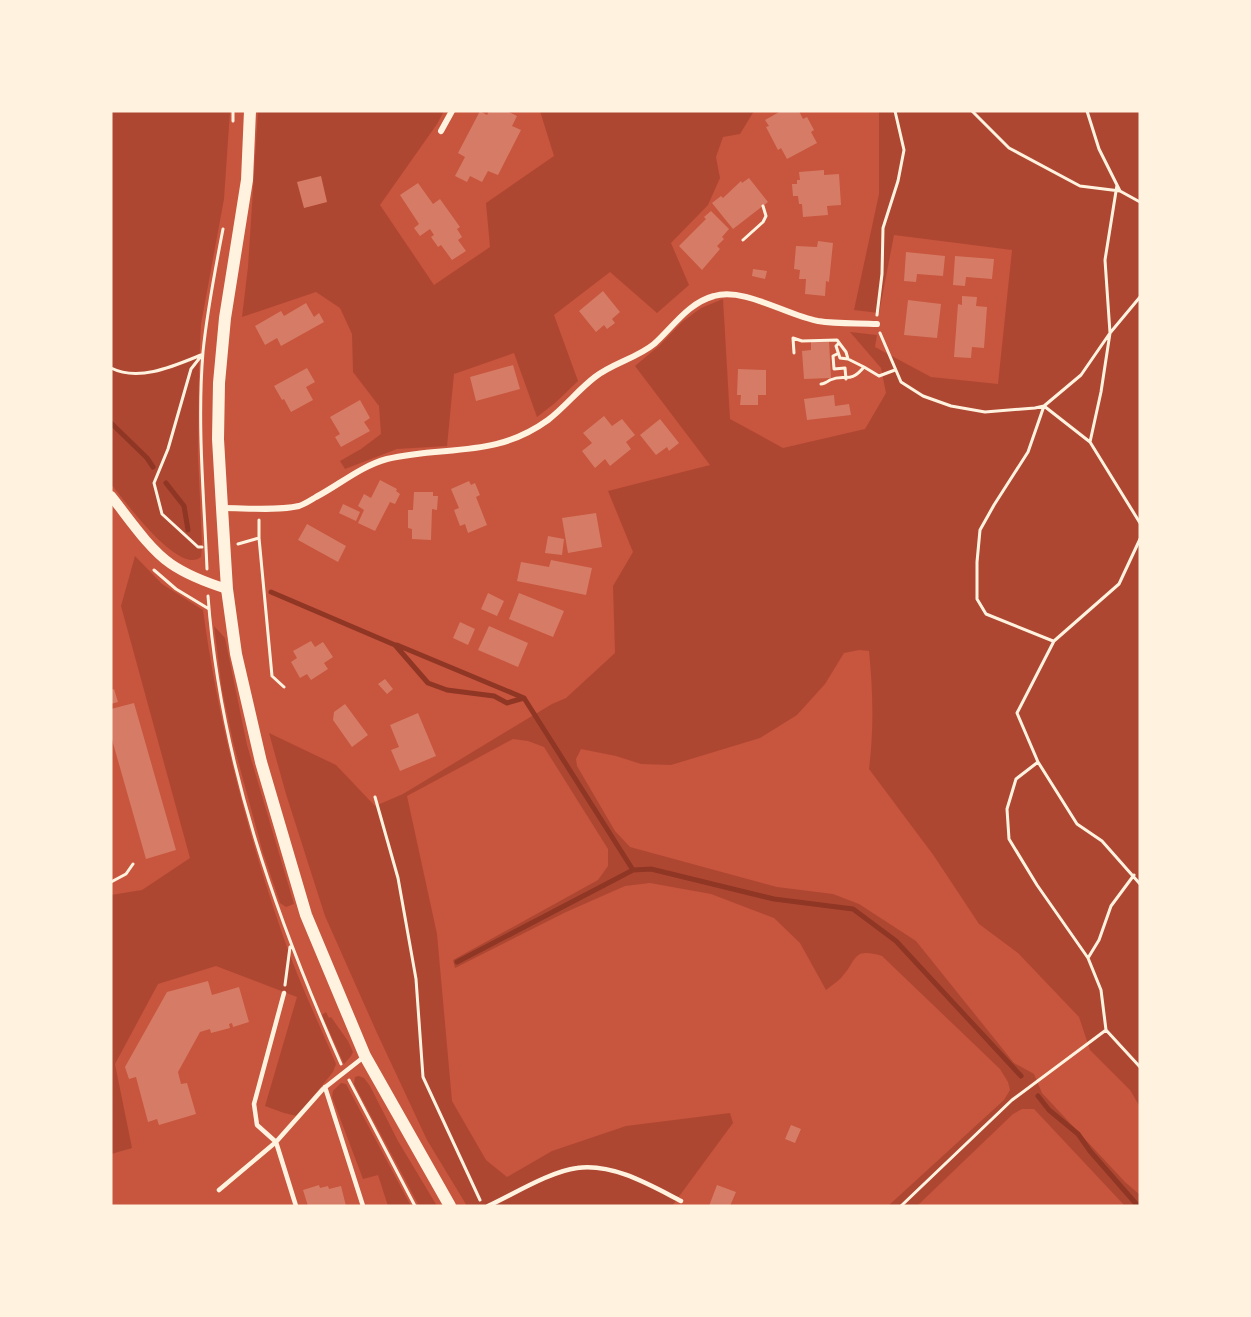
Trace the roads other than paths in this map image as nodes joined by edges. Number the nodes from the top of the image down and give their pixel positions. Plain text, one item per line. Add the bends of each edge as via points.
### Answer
1 (250, 111) edge
2 (452, 111) edge
3 (441, 131) dead end
4 (877, 324) road end
5 (111, 496) edge
6 (222, 508) junction
7 (227, 589) junction
8 (284, 993) road end
9 (365, 1056) junction
10 (326, 1087) junction
11 (276, 1142) junction
12 (219, 1190) dead end
13 (681, 1201) dead end
14 (296, 1206) edge
15 (363, 1206) edge
16 (450, 1206) edge
17 (488, 1206) edge

1 - 6 main road via 248,180 225,318 219,383
2 - 3 street
4 - 6 street via 818,321 742,295 711,296 687,311 655,343 596,376 549,419 525,434 469,450 385,460 300,506
5 - 7 street via 170,563
6 - 7 main road
7 - 9 main road via 236,654 261,762 306,915
8 - 11 lane via 254,1104 257,1125
9 - 10 lane
9 - 16 main road
10 - 11 lane
10 - 15 lane
11 - 12 lane
11 - 14 lane
13 - 17 lane via 621,1173 594,1167 551,1176

